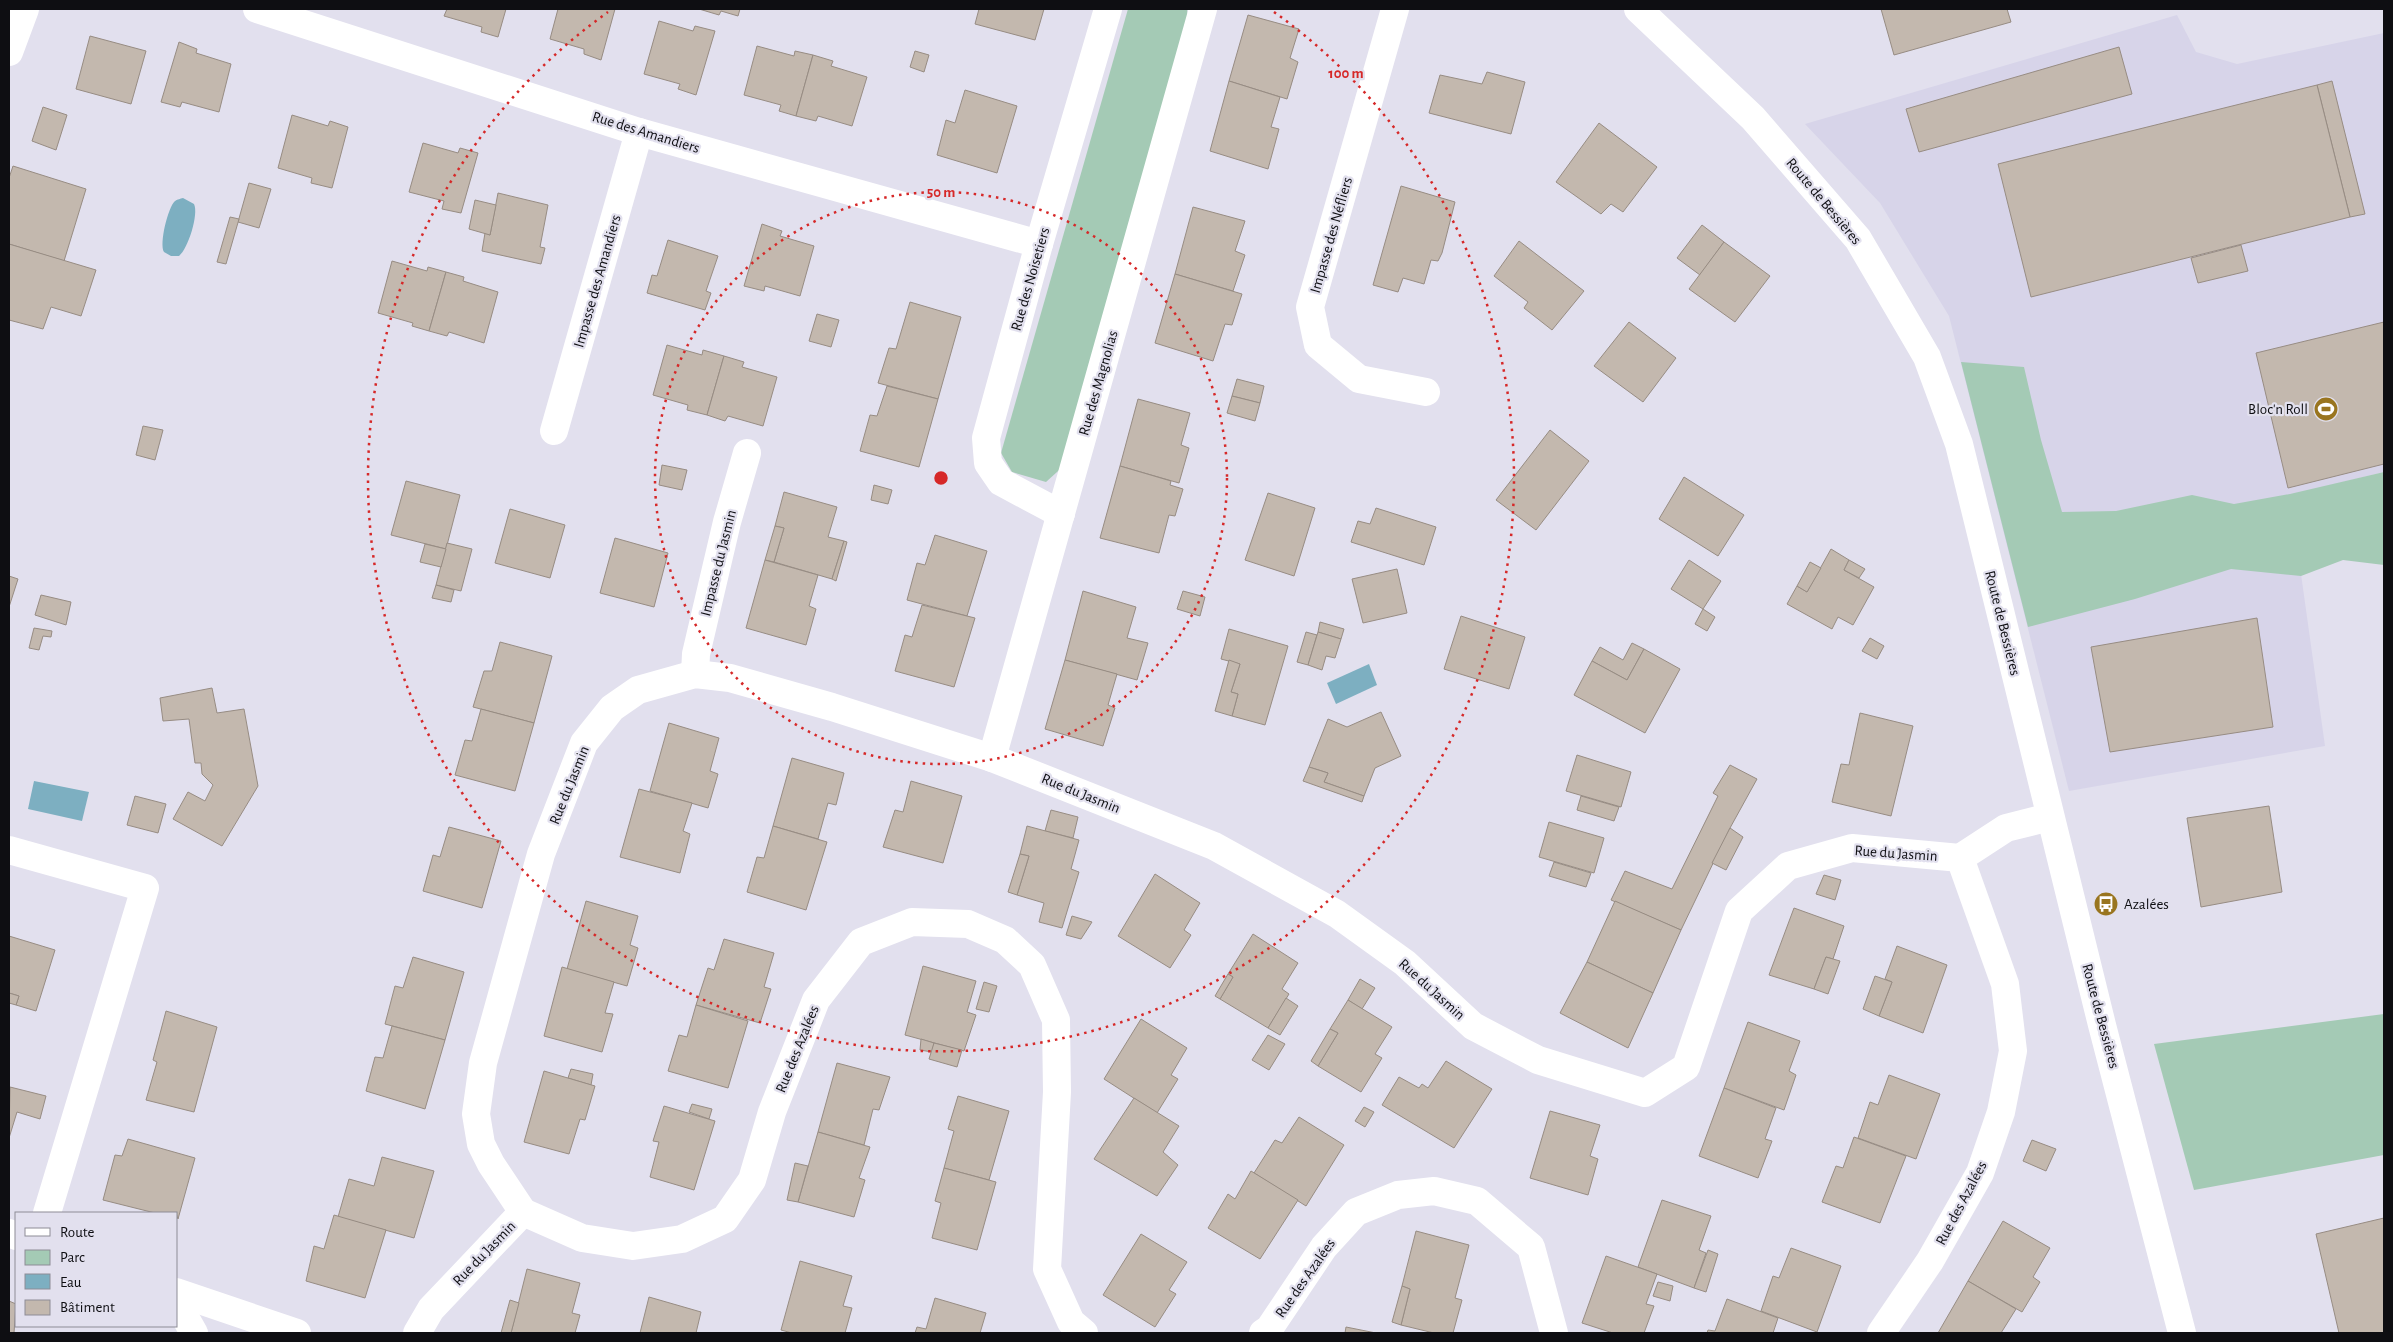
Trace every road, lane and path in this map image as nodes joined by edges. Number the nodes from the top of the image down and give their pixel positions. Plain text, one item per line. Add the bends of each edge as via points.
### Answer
1 (24, 9) edge
2 (257, 9) edge
3 (1108, 9) edge
4 (1203, 9) edge
5 (1395, 9) edge
6 (1638, 9) edge
7 (9, 52) edge
8 (639, 132) junction
9 (1039, 244) junction
10 (1426, 392) dead end
11 (554, 431) dead end
12 (748, 453) dead end
13 (1062, 514) junction
14 (695, 674) junction
15 (992, 758) junction
16 (2050, 816) junction
17 (9, 850) edge
18 (1960, 858) junction
19 (47, 1212) edge
20 (523, 1212) junction
21 (178, 1293) edge
22 (178, 1305) edge
23 (194, 1333) edge
24 (297, 1333) edge
25 (417, 1333) edge
26 (1084, 1333) edge
27 (1263, 1333) edge
28 (1554, 1333) edge
29 (1881, 1333) edge
30 (2182, 1333) edge

1 - 7 street
2 - 8 street, Rue des Amandiers
3 - 9 street, Rue des Noisetiers
4 - 13 street, Rue des Magnolias
5 - 10 street, Impasse des Néfliers via 1310,308 1318,345 1359,379
6 - 16 street, Route de Bessières via 1753,118 1858,239 1927,357 1959,444
8 - 9 street, Rue des Amandiers
8 - 11 street, Impasse des Amandiers
9 - 13 street, Rue des Noisetiers via 986,438 988,464 1001,482
12 - 14 street, Impasse du Jasmin via 727,522 696,654
13 - 15 street, Rue des Magnolias
14 - 15 street, Rue du Jasmin via 730,678 823,704
14 - 20 street, Rue du Jasmin via 638,690 612,708 584,743 541,854 483,1063 476,1114 481,1144
15 - 18 street, Rue du Jasmin via 1214,846 1337,914 1405,963 1473,1026 1538,1060 1645,1093 1686,1067 1739,911 1788,866 1852,848
16 - 18 street via 2006,828
16 - 30 street, Route de Bessières
17 - 19 street via 145,888
18 - 29 street, Rue des Azalées via 2005,984 2013,1050 2001,1112 1980,1173 1930,1261
20 - 25 street, Rue du Jasmin via 437,1302
20 - 26 street, Rue des Azalées via 582,1238 632,1246 682,1239 725,1219 752,1180 772,1112 816,1000 862,942 912,922 968,924 1006,940 1032,966 1056,1020 1057,1092 1047,1269 1071,1322
21 - 24 street
22 - 23 street
27 - 28 street, Rue des Azalées via 1269,1329 1324,1247 1356,1212 1398,1195 1434,1191 1477,1201 1531,1247

